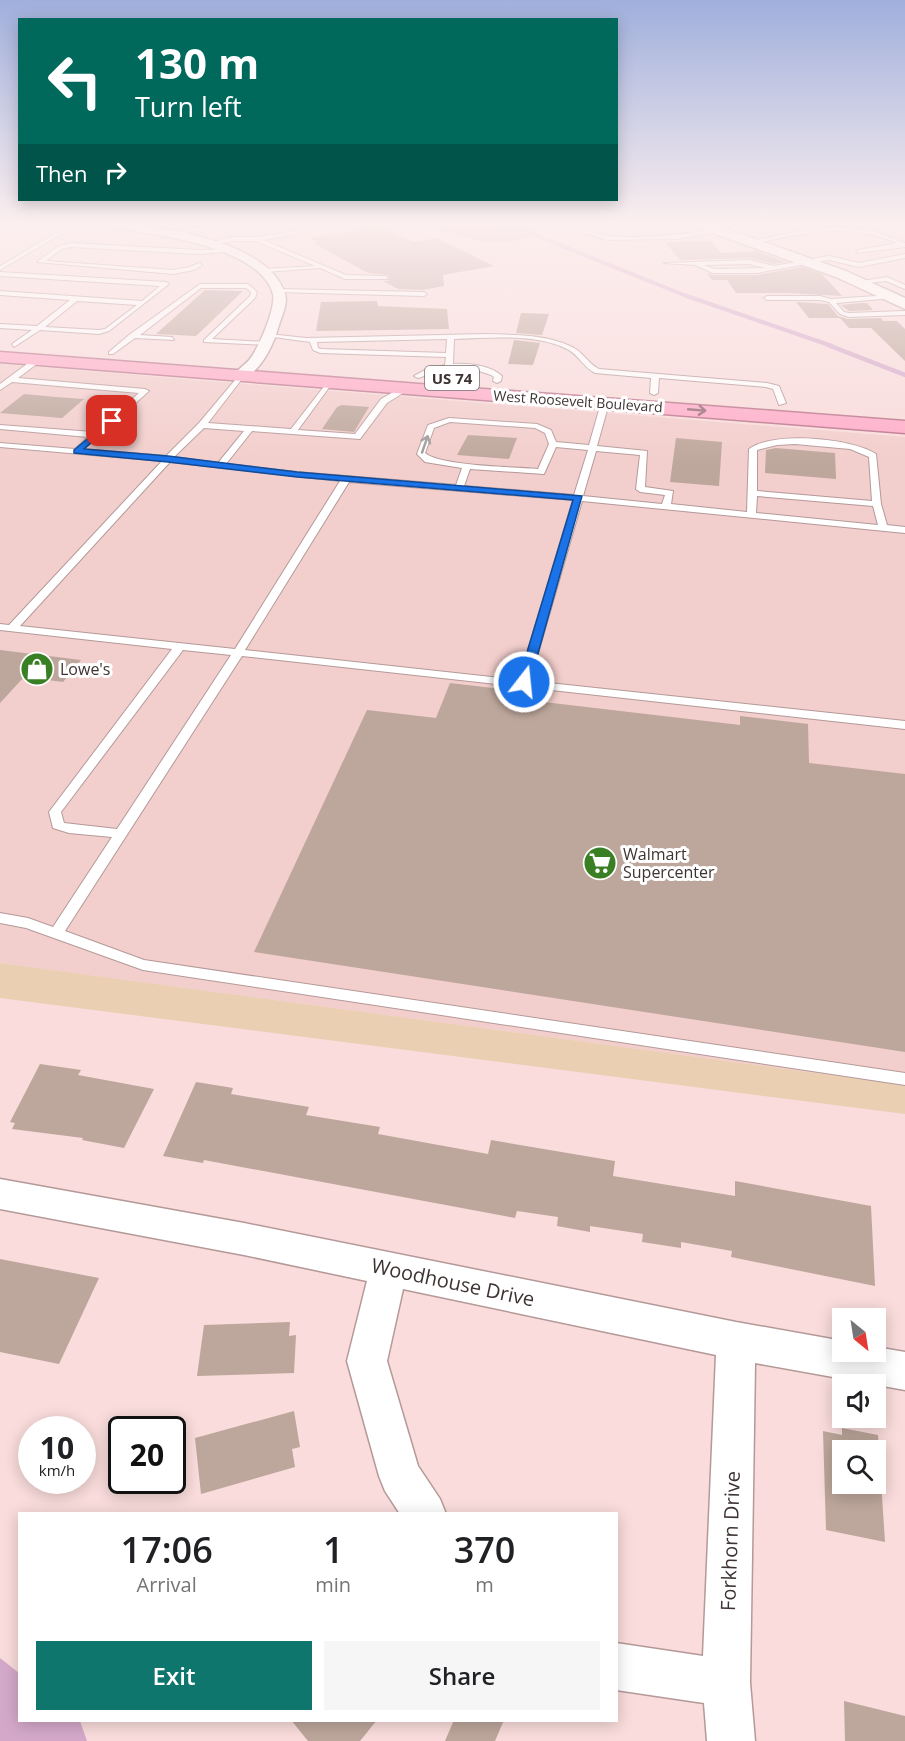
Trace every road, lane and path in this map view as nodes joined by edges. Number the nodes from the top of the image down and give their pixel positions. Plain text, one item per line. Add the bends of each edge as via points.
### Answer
1 (70, 304) edge
2 (141, 304) edge
3 (175, 304) edge
4 (245, 304) edge
5 (278, 304) edge
6 (834, 304) edge
7 (901, 304) edge
8 (0, 326) edge
9 (36, 328) junction
10 (131, 336) junction
11 (451, 336) junction
12 (172, 339) dead end
13 (313, 339) junction
14 (267, 340) junction
15 (5, 349) edge
16 (111, 352) junction
17 (450, 355) junction
18 (38, 360) junction
19 (448, 365) junction
20 (248, 369) junction
21 (11, 380) junction
22 (497, 381) junction
23 (329, 382) junction
24 (413, 382) junction
25 (654, 384) junction
26 (0, 388) edge
27 (605, 403) junction
28 (905, 412) edge
29 (202, 425) junction
30 (0, 427) edge
31 (905, 427) edge
32 (250, 429) junction
33 (293, 432) junction
34 (95, 435) junction
35 (553, 444) junction
36 (0, 445) edge
37 (592, 447) junction
38 (76, 451) junction
39 (168, 459) junction
40 (220, 465) junction
41 (467, 466) junction
42 (346, 479) junction
43 (459, 488) junction
44 (753, 493) junction
45 (578, 498) junction
46 (877, 504) junction
47 (666, 506) junction
48 (751, 515) junction
49 (883, 528) junction
50 (905, 530) edge
51 (0, 627) edge
52 (12, 628) junction
53 (180, 646) junction
54 (239, 652) junction
55 (524, 682) junction
56 (905, 725) edge
57 (121, 833) junction
58 (0, 918) edge
59 (56, 933) junction
60 (905, 1079) edge
61 (0, 1194) edge
62 (389, 1269) junction
63 (736, 1341) junction
64 (905, 1371) edge
65 (423, 1512) edge
66 (618, 1666) edge
67 (726, 1683) junction
68 (730, 1741) edge

1 - 9 lane
2 - 9 lane via 106,330
3 - 10 lane
4 - 14 lane via 202,341
5 - 14 street
6 - 7 lane via 849,315
8 - 9 lane
9 - 15 lane
10 - 12 lane
10 - 16 lane
11 - 13 lane
11 - 17 lane
11 - 25 lane via 548,339 576,352 598,371
13 - 14 lane
13 - 17 lane via 315,349 320,351
14 - 20 street
15 - 16 highway, West Roosevelt Boulevard / US 74
15 - 18 highway, West Roosevelt Boulevard / US 74
16 - 20 highway, West Roosevelt Boulevard / US 74
17 - 19 lane
18 - 20 highway, West Roosevelt Boulevard / US 74
18 - 21 lane
19 - 22 lane via 484,369 498,376
19 - 24 lane via 437,367
20 - 23 highway, West Roosevelt Boulevard / US 74
20 - 24 highway, West Roosevelt Boulevard / US 74
20 - 29 lane
21 - 26 lane
21 - 34 lane via 146,391
22 - 24 highway, West Roosevelt Boulevard / US 74
22 - 25 highway, West Roosevelt Boulevard / US 74
23 - 24 highway, West Roosevelt Boulevard / US 74
23 - 33 lane
24 - 27 highway, West Roosevelt Boulevard / US 74
24 - 33 lane via 384,401 357,437
25 - 28 highway, West Roosevelt Boulevard / US 74 via 782,403
27 -> 31 highway, West Roosevelt Boulevard / US 74
27 - 37 lane
29 - 32 lane
29 - 39 lane
30 - 34 lane
32 - 33 lane
32 - 40 lane
34 - 38 lane
35 - 37 lane
35 - 41 lane via 541,472
41 -> 35 lane via 428,460 421,454 431,427 449,420 537,426 549,432
36 - 38 lane
37 - 45 lane
37 - 47 lane via 644,453 640,489 670,492
38 - 39 lane
39 - 40 lane
39 - 52 lane
40 - 42 lane
41 - 43 lane
42 - 43 lane
42 - 54 lane
43 - 45 lane
44 - 46 lane
44 - 46 lane via 753,449 759,444 786,441 854,447 873,456
44 - 48 lane
45 - 47 lane
45 - 55 lane
46 - 49 lane
47 - 48 lane
48 - 49 lane
49 - 50 lane
51 - 52 lane
52 - 53 lane
53 - 54 lane
53 - 57 lane via 55,812 58,825 69,829
54 - 55 lane
54 - 57 lane
55 - 56 lane
57 - 59 lane
58 - 59 lane via 28,922
59 - 60 lane via 143,965
61 - 62 street, Woodhouse Drive
62 - 63 street, Woodhouse Drive
62 - 65 street via 367,1361 400,1476
63 - 64 street, Woodhouse Drive
63 - 67 street, Forkhorn Drive
66 - 67 street
67 - 68 street, Forkhorn Drive

